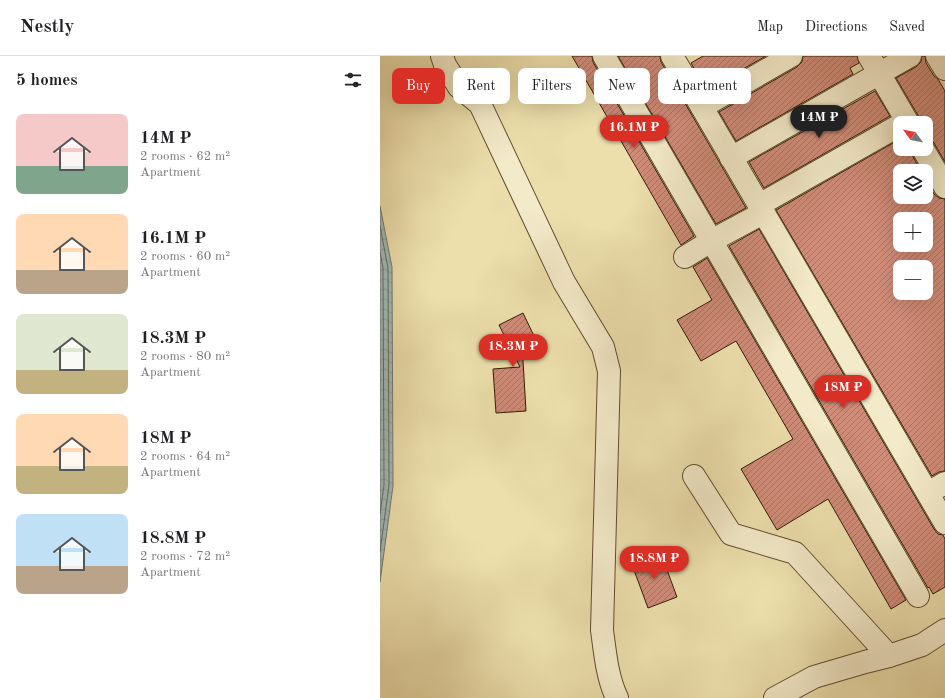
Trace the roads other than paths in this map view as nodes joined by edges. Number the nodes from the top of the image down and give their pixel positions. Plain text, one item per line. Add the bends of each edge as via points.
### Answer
1 (442, 56) edge
2 (604, 56) edge
3 (672, 56) edge
4 (791, 56) edge
5 (910, 56) edge
6 (937, 56) edge
7 (874, 65) edge
8 (945, 69) edge
9 (702, 107) junction
10 (900, 116) edge
11 (893, 130) edge
12 (927, 156) edge
13 (731, 158) junction
14 (945, 187) edge
15 (761, 209) junction
16 (711, 241) junction
17 (685, 257) dead end
18 (694, 476) dead end
19 (936, 488) edge
20 (945, 523) edge
21 (918, 596) dead end
22 (945, 630) edge
23 (889, 656) junction
24 (617, 698) edge
25 (775, 698) edge

1 - 24 lane via 459,87 480,104 564,282 603,347 609,371 602,630 610,677
2 - 16 lane
3 - 9 lane
4 - 9 lane
5 - 7 lane
6 - 8 lane
7 - 10 lane
7 - 13 lane
9 - 13 lane
11 - 15 lane
12 - 14 lane
13 - 15 lane
15 - 16 lane
15 - 19 lane
16 - 17 lane
16 - 21 lane
18 - 23 lane via 731,534 795,553
19 - 20 lane
22 - 23 lane via 922,645
23 - 25 lane via 814,677

